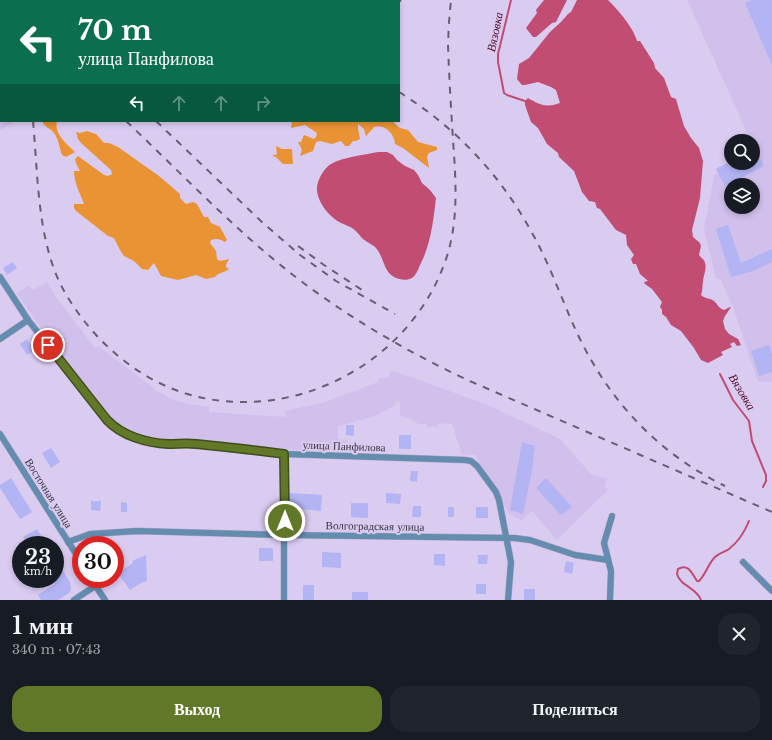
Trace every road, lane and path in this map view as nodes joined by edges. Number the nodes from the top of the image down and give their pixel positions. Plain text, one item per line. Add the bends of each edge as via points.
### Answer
1 (0, 277) edge
2 (28, 320) junction
3 (0, 339) edge
4 (0, 434) edge
5 (284, 454) junction
6 (612, 516) dead end
7 (285, 535) junction
8 (507, 538) junction
9 (68, 542) junction
10 (72, 548) edge
11 (608, 560) junction
12 (743, 562) dead end
13 (92, 588) edge
14 (96, 588) edge
15 (772, 591) edge
16 (74, 600) edge
17 (105, 600) edge
18 (284, 600) edge
19 (508, 600) edge
20 (610, 600) edge

1 - 2 street, улица Панфилова
2 - 3 street
2 - 5 street, улица Панфилова via 107,420 119,430 145,441 189,443
4 - 9 street, Восточная улица
5 - 7 street
5 - 8 street, улица Панфилова via 471,461 496,492
6 - 11 street via 604,543
7 - 8 street, Волгоградская улица
7 - 9 street, Волгоградская улица via 137,531 90,534
7 - 18 street
8 - 11 street, Волгоградская улица via 530,540 575,555
8 - 19 street, улица Панфилова via 511,562
9 - 10 street, Восточная улица
11 - 20 street via 611,571
12 - 15 street
13 - 16 street
14 - 17 street

